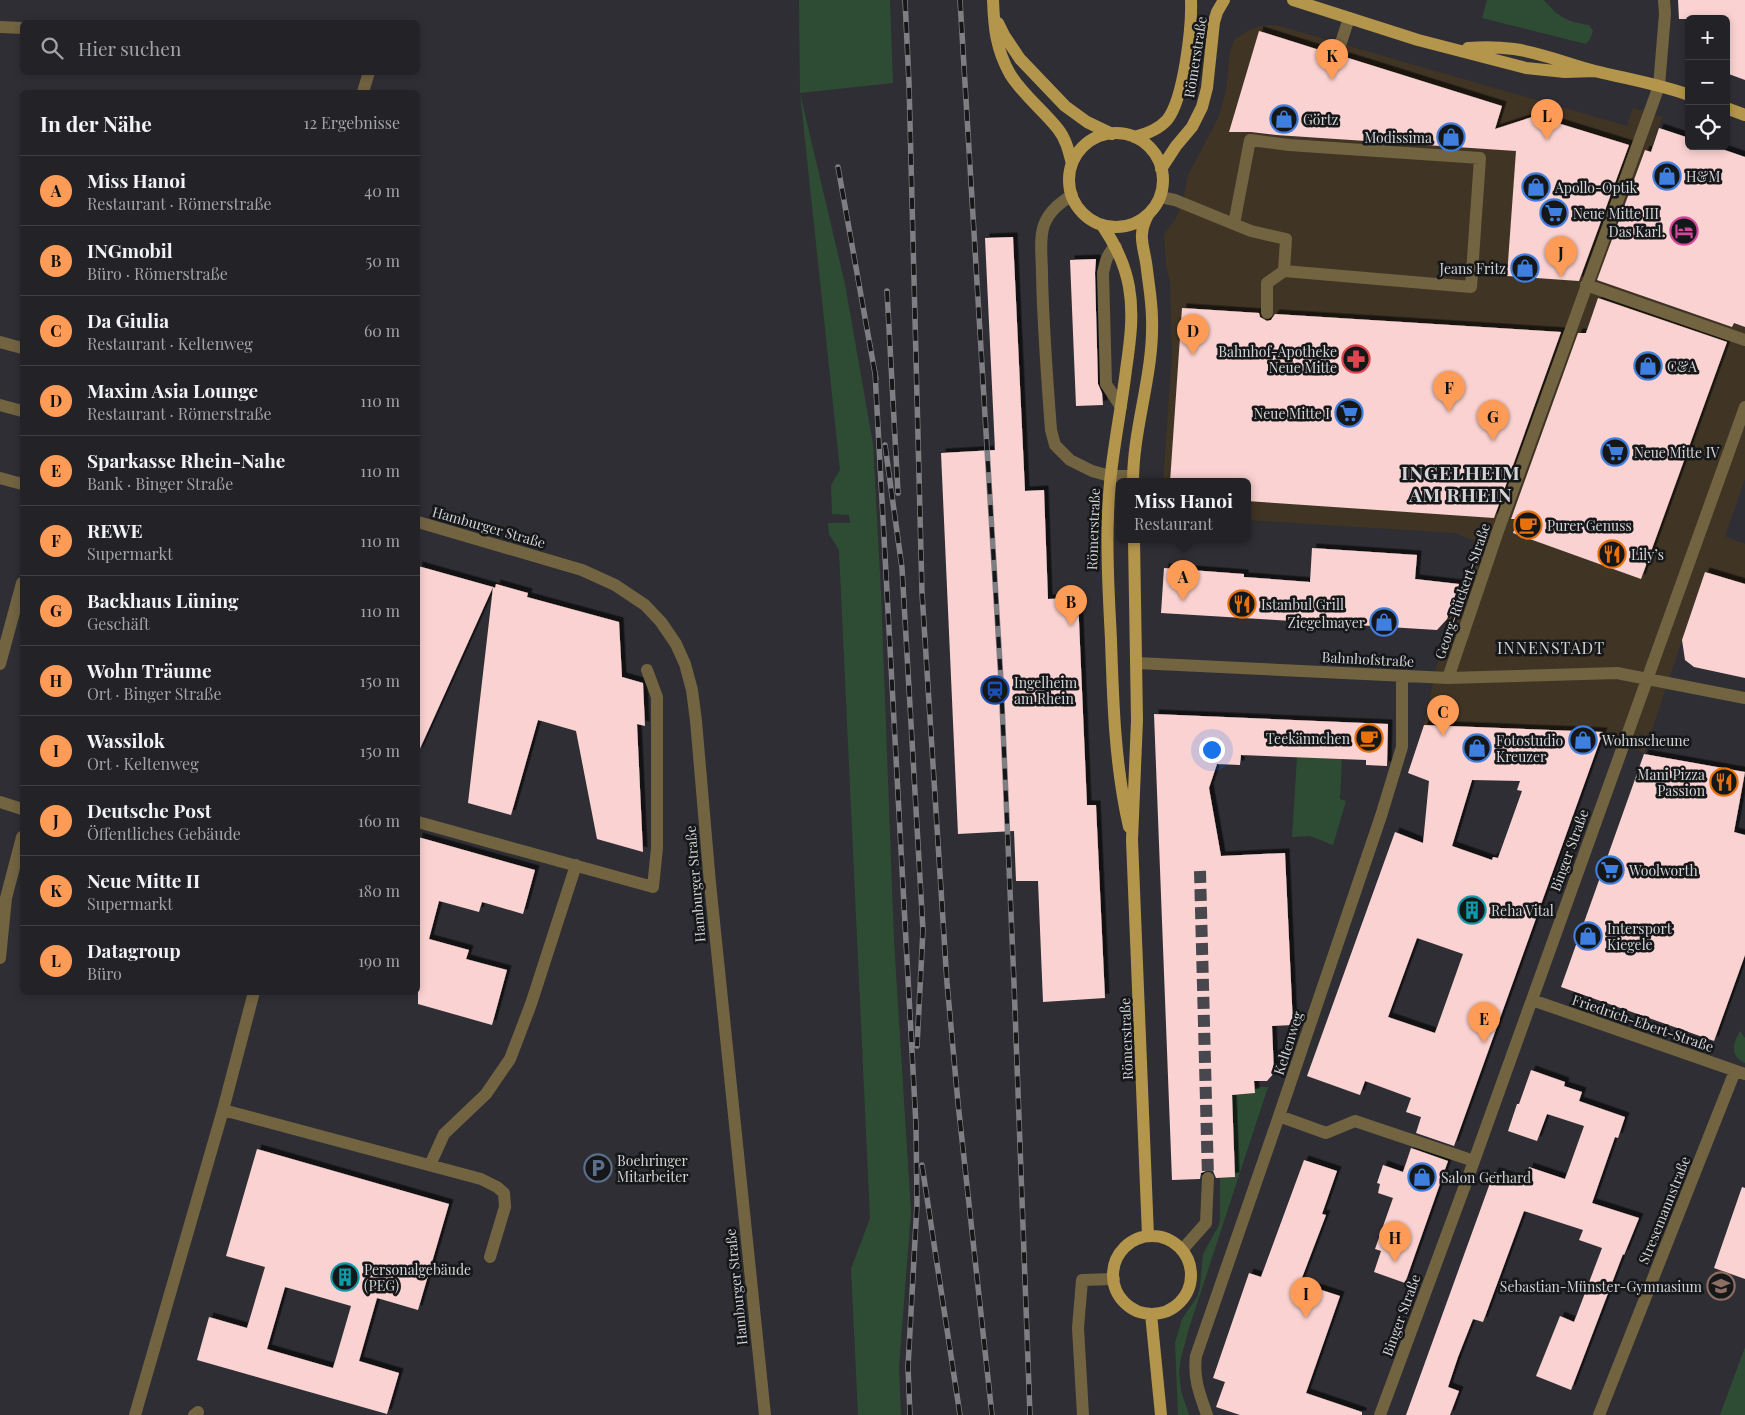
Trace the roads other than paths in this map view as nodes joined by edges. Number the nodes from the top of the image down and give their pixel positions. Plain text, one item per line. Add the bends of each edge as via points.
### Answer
1 (1191, 0) edge
2 (1224, 0) edge
3 (1293, 0) edge
4 (1324, 0) edge
5 (1664, 0) edge
6 (993, 2) edge
7 (1349, 18) junction
8 (0, 27) edge
9 (20, 28) edge
10 (1337, 55) dead end
11 (368, 75) edge
12 (1659, 86) junction
13 (364, 90) edge
14 (1685, 94) edge
15 (1730, 109) edge
16 (1745, 115) edge
17 (1112, 134) junction
18 (1134, 137) junction
19 (1072, 164) junction
20 (1161, 168) junction
21 (1072, 195) junction
22 (1160, 197) junction
23 (1148, 215) junction
24 (1234, 224) junction
25 (1102, 225) junction
26 (1116, 247) junction
27 (1284, 270) junction
28 (1586, 285) junction
29 (1267, 313) dead end
30 (1745, 340) edge
31 (0, 342) edge
32 (20, 347) edge
33 (0, 405) edge
34 (1745, 407) edge
35 (1121, 408) junction
36 (20, 410) edge
37 (1110, 476) junction
38 (0, 478) edge
39 (1125, 478) edge
40 (1133, 478) edge
41 (20, 483) edge
42 (420, 523) edge
43 (1134, 543) edge
44 (20, 589) edge
45 (1137, 663) junction
46 (0, 664) edge
47 (647, 670) dead end
48 (1402, 676) junction
49 (1448, 678) junction
50 (1646, 679) junction
51 (1745, 698) edge
52 (0, 802) edge
53 (20, 807) edge
54 (420, 823) edge
55 (1132, 840) junction
56 (20, 846) edge
57 (576, 865) junction
58 (0, 958) edge
59 (253, 995) edge
60 (1532, 1000) junction
61 (1740, 1073) edge
62 (222, 1110) junction
63 (1280, 1116) junction
64 (1474, 1162) junction
65 (430, 1165) junction
66 (1208, 1178) tunnel mouth
67 (1148, 1236) junction
68 (1182, 1250) junction
69 (490, 1257) dead end
70 (1114, 1279) junction
71 (1151, 1314) junction
72 (135, 1415) edge
73 (765, 1415) edge
74 (1083, 1415) edge
75 (1161, 1415) edge
76 (1207, 1415) edge
77 (1380, 1415) edge
78 (1599, 1415) edge

1 - 18 main road, Römerstraße via 1183,79 1177,102 1161,125
2 - 20 main road, Römerstraße via 1214,22 1202,107 1192,127
3 - 7 main road
4 - 7 main road
5 - 12 street, Georg-Rückert-Straße
6 - 17 main road via 1004,35 1020,59 1065,106
6 - 19 main road via 993,23 1003,60 1022,89 1058,129 1069,149
7 - 10 street
7 - 12 main road via 1454,48 1515,49
8 - 9 street
11 - 13 street
12 - 14 main road
12 - 28 street, Georg-Rückert-Straße
15 - 16 main road
17 - 18 main road, Römerstraße
17 - 19 main road, Römerstraße via 1098,137 1086,145
18 - 20 main road via 1151,149
19 - 21 main road via 1069,179
20 - 22 main road, Römerstraße via 1163,183
21 - 25 main road, Römerstraße via 1081,212
21 - 37 street via 1046,218 1042,238 1042,301 1051,430 1055,445 1062,454 1092,472
22 - 23 main road, Römerstraße
22 - 24 street
23 - 25 main road, Römerstraße via 1124,227
23 - 40 main road, Römerstraße via 1141,236 1152,318 1152,346 1135,446
24 - 27 street via 1286,239
24 - 27 street via 1250,140 1480,158 1471,287
25 - 26 main road, Römerstraße
26 - 35 main road, Römerstraße via 1129,287 1132,319
26 - 35 street via 1108,256 1103,273 1106,384
27 - 29 street via 1267,282
28 - 30 street
28 - 49 street, Georg-Rückert-Straße
31 - 32 street
33 - 36 street
34 - 50 street, Binger Straße
35 - 37 main road, Römerstraße
37 - 39 street
37 - 55 main road, Römerstraße via 1107,577 1114,719 1122,799
38 - 41 street
42 - 73 street, Hamburger Straße via 582,570 615,585 645,605 661,622 685,664 696,721
43 - 45 main road, Römerstraße
44 - 46 street
45 - 48 street, Bahnhofstraße
45 - 55 main road, Römerstraße
47 - 57 street via 657,697 657,848 653,887
48 - 49 street, Bahnhofstraße
48 - 63 street, Keltenweg via 1402,747
49 - 50 street, Bahnhofstraße via 1617,673
50 - 51 street, Bahnhofstraße
50 - 60 street, Binger Straße
52 - 53 street
54 - 57 street
55 - 67 main road, Römerstraße
56 - 58 street via 6,898
57 - 65 street via 510,1059 486,1094 444,1134
59 - 62 street
60 - 61 street, Friedrich-Ebert-Straße
60 - 64 street, Binger Straße
61 - 78 street, Stresemannstraße
62 - 65 street
62 - 72 street
63 - 64 street via 1326,1133 1355,1120
63 - 76 street, Keltenweg via 1196,1356 1194,1370
64 - 77 street, Binger Straße
65 - 69 street via 481,1179 504,1193 505,1207
66 - 68 street via 1206,1223
67 - 68 main road via 1166,1239
67 - 70 main road via 1127,1246 1119,1256 1114,1267
68 - 71 main road via 1189,1261 1190,1286 1176,1307 1164,1313
70 - 71 main road via 1122,1300 1135,1310
70 - 74 street via 1082,1280 1078,1328
71 - 75 main road

